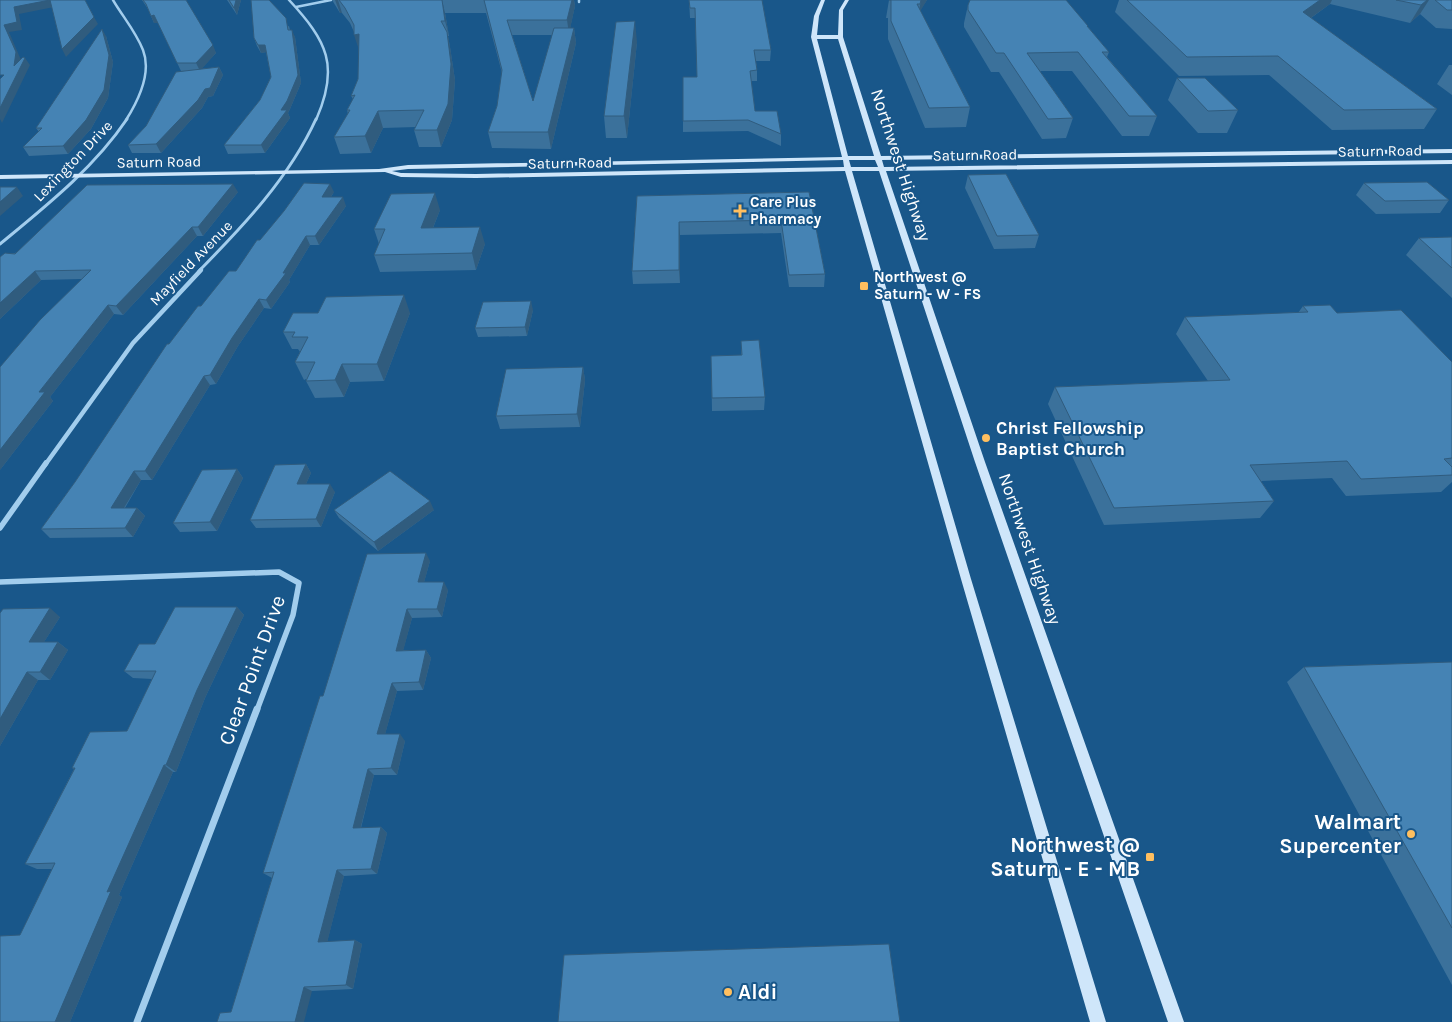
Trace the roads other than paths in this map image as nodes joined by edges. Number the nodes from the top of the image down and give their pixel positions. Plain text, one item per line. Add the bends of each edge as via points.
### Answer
1 (113, 0) edge
2 (290, 0) edge
3 (331, 0) edge
4 (823, 0) edge
5 (847, 0) edge
6 (296, 7) junction
7 (814, 37) junction
8 (840, 37) junction
9 (1452, 151) edge
10 (1265, 154) junction
11 (1034, 156) junction
12 (845, 158) junction
13 (878, 158) junction
14 (1452, 162) edge
15 (1276, 165) junction
16 (1041, 167) junction
17 (882, 169) junction
18 (379, 170) junction
19 (848, 170) junction
20 (287, 171) junction
21 (0, 177) edge
22 (76, 177) junction
23 (0, 244) edge
24 (0, 528) edge
25 (0, 582) edge
26 (137, 1022) edge
27 (1098, 1022) edge
28 (1176, 1022) edge

1 - 22 street, Lexington Drive via 145,53 147,71 141,95 131,115 107,146
2 - 6 street, Mayfield Avenue
3 - 6 street
4 - 7 street via 814,22
5 - 8 street, Northwest Highway via 841,10
6 - 20 street, Mayfield Avenue via 316,30 324,46 328,84 324,103
7 - 8 street
7 - 12 street
8 - 13 street, Northwest Highway
9 - 10 street, Saturn Road
10 - 11 street, Saturn Road
10 - 15 street
11 - 13 street, Saturn Road
11 - 16 street
12 - 13 street, Saturn Road
12 - 18 street, Saturn Road
12 - 19 street
13 - 17 street, Northwest Highway
14 - 15 street, Saturn Road
15 - 16 street, Saturn Road
16 - 17 street, Saturn Road
17 - 19 street, Saturn Road
17 - 28 street, Northwest Highway via 980,462
18 - 19 street, Saturn Road via 401,175 476,176
18 - 20 street, Saturn Road
19 - 27 street
20 - 22 street, Saturn Road
20 - 24 street, Mayfield Avenue via 244,224 131,345
21 - 22 street, Saturn Road
22 - 23 street, Lexington Drive
25 - 26 street, Clear Point Drive via 279,572 299,583 293,615

